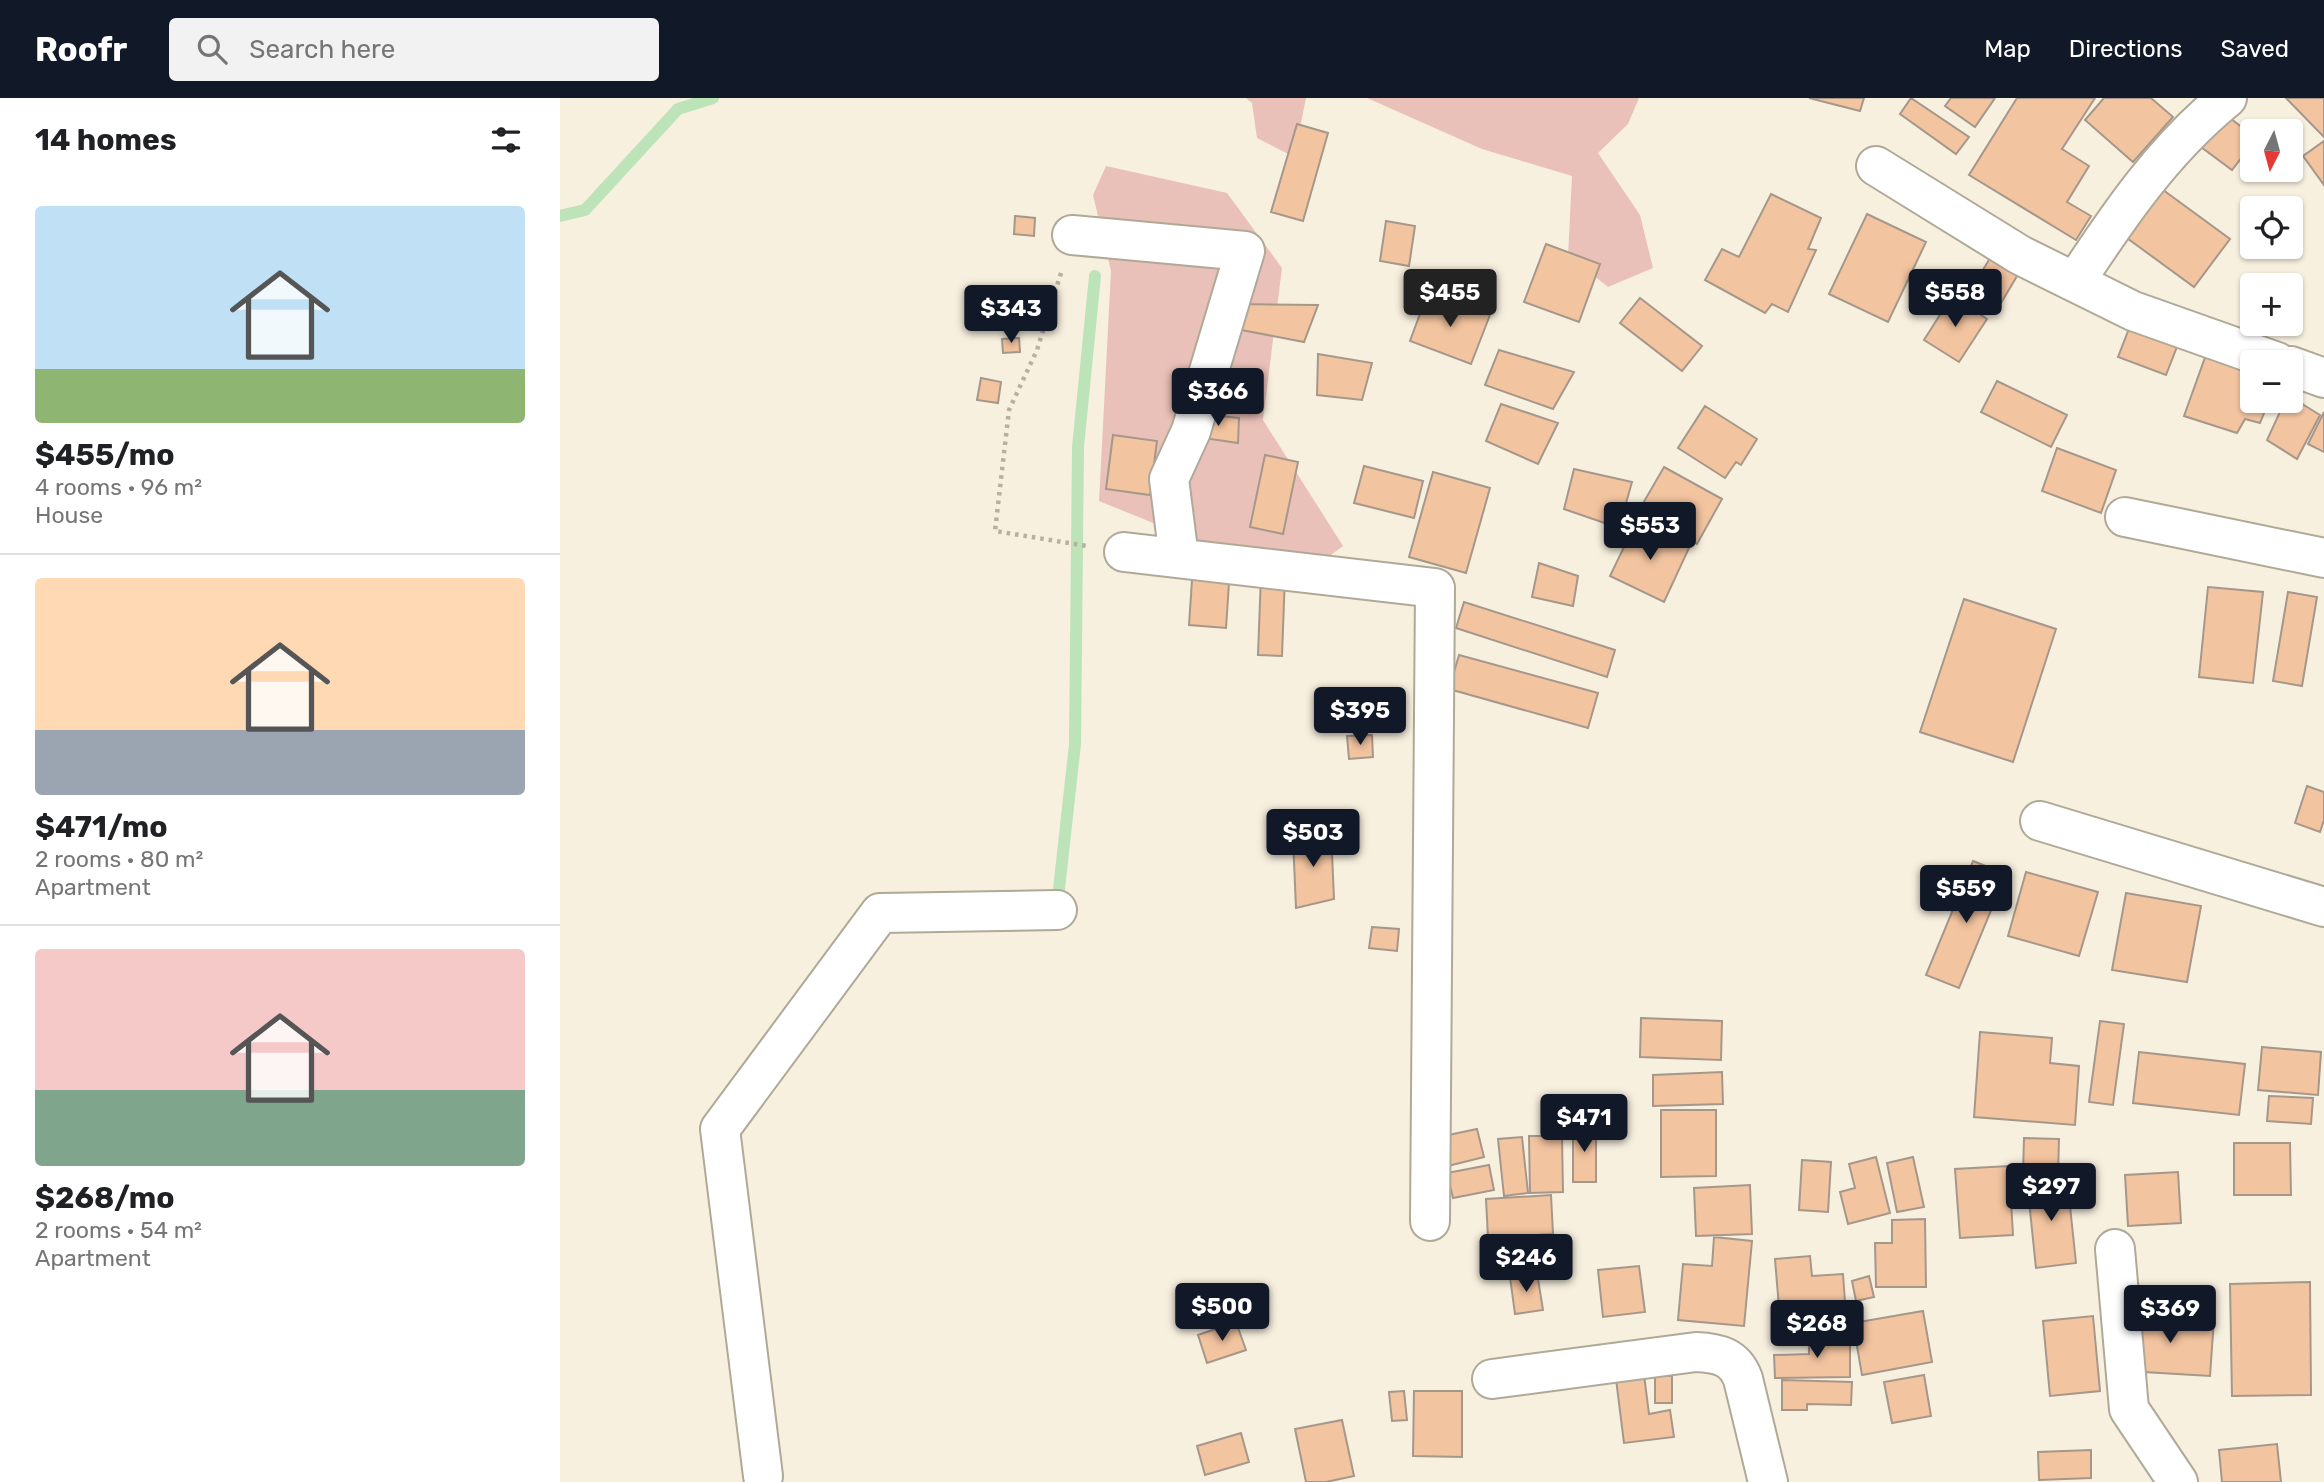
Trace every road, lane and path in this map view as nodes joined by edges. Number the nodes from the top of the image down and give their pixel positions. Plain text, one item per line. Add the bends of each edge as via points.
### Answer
1 (2227, 98) edge
2 (1876, 166) dead end
3 (1072, 235) joint
4 (2075, 282) junction
5 (2243, 350) edge
6 (2303, 370) edge
7 (2324, 378) edge
8 (2125, 517) dead end
9 (1124, 552) joint
10 (1179, 558) junction
11 (2324, 558) edge
12 (2040, 821) dead end
13 (2324, 907) edge
14 (1057, 910) dead end
15 (1430, 1221) dead end
16 (2115, 1249) dead end
17 (1492, 1379) dead end
18 (763, 1476) dead end
19 (1768, 1482) edge
20 (2178, 1482) edge

1 - 4 street via 2144,181
2 - 4 street via 2021,255
3 - 9 path via 1037,350 1009,410 995,531
3 - 10 street via 1245,251 1191,431 1169,479
4 - 5 street via 2133,311
6 - 7 street
8 - 11 street
9 - 10 street
10 - 15 street via 1434,588
12 - 13 street
14 - 18 street via 880,913 720,1129
16 - 20 street via 2129,1409
17 - 19 street via 1696,1352 1727,1357 1739,1367 1743,1379

